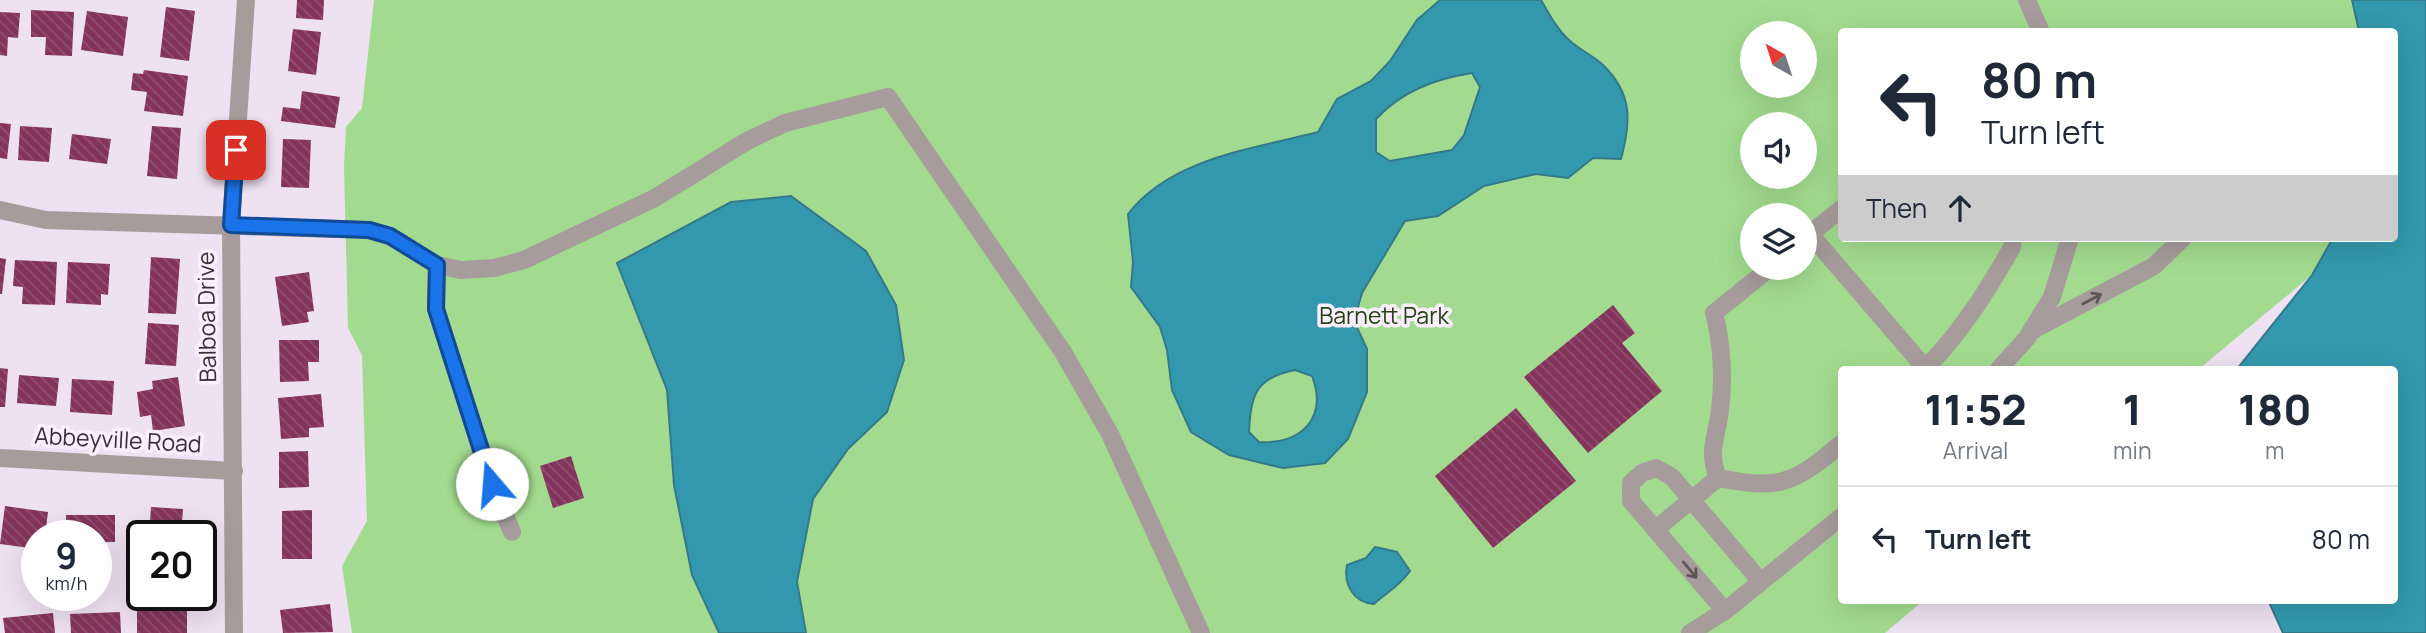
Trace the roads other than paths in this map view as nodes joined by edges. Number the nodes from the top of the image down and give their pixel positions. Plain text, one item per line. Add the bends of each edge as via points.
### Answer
1 (246, 0) edge
2 (2027, 0) edge
3 (2039, 28) edge
4 (0, 210) edge
5 (1838, 211) edge
6 (231, 225) junction
7 (1817, 228) edge
8 (2013, 242) edge
9 (2069, 242) edge
10 (2179, 242) edge
11 (1817, 247) edge
12 (437, 265) junction
13 (1755, 280) edge
14 (2031, 331) junction
15 (1923, 366) edge
16 (1929, 366) edge
17 (2002, 366) edge
18 (1838, 446) edge
19 (0, 458) edge
20 (234, 471) junction
21 (1718, 478) junction
22 (1692, 500) junction
23 (1838, 519) edge
24 (1656, 529) junction
25 (512, 531) dead end
26 (1761, 582) junction
27 (1725, 611) junction
28 (234, 633) edge
29 (1202, 633) edge
30 (1690, 633) edge

1 - 6 street, Balboa Drive
2 - 3 street
4 - 6 street via 46,220
5 - 7 street
6 - 12 street via 369,230 390,236
6 - 20 street, Balboa Drive
8 - 16 street via 1984,297
9 - 14 street via 2052,297
14 -> 10 street via 2154,266
11 - 15 street
12 - 25 street via 436,309 492,484
12 - 29 street via 461,270 524,260 655,198 785,123 888,97 1063,352 1110,434
13 - 21 street via 1714,313 1721,353 1721,408 1711,455
14 - 17 street
18 - 21 street via 1808,471 1784,483 1749,484
19 - 20 street, Abbeyville Road
20 - 28 street, Balboa Drive
21 - 22 street
22 - 24 street
22 - 24 street via 1672,477 1656,468 1642,472 1631,483 1631,501
22 - 26 street
23 - 26 street
24 -> 27 street
26 - 27 street
27 - 30 street

